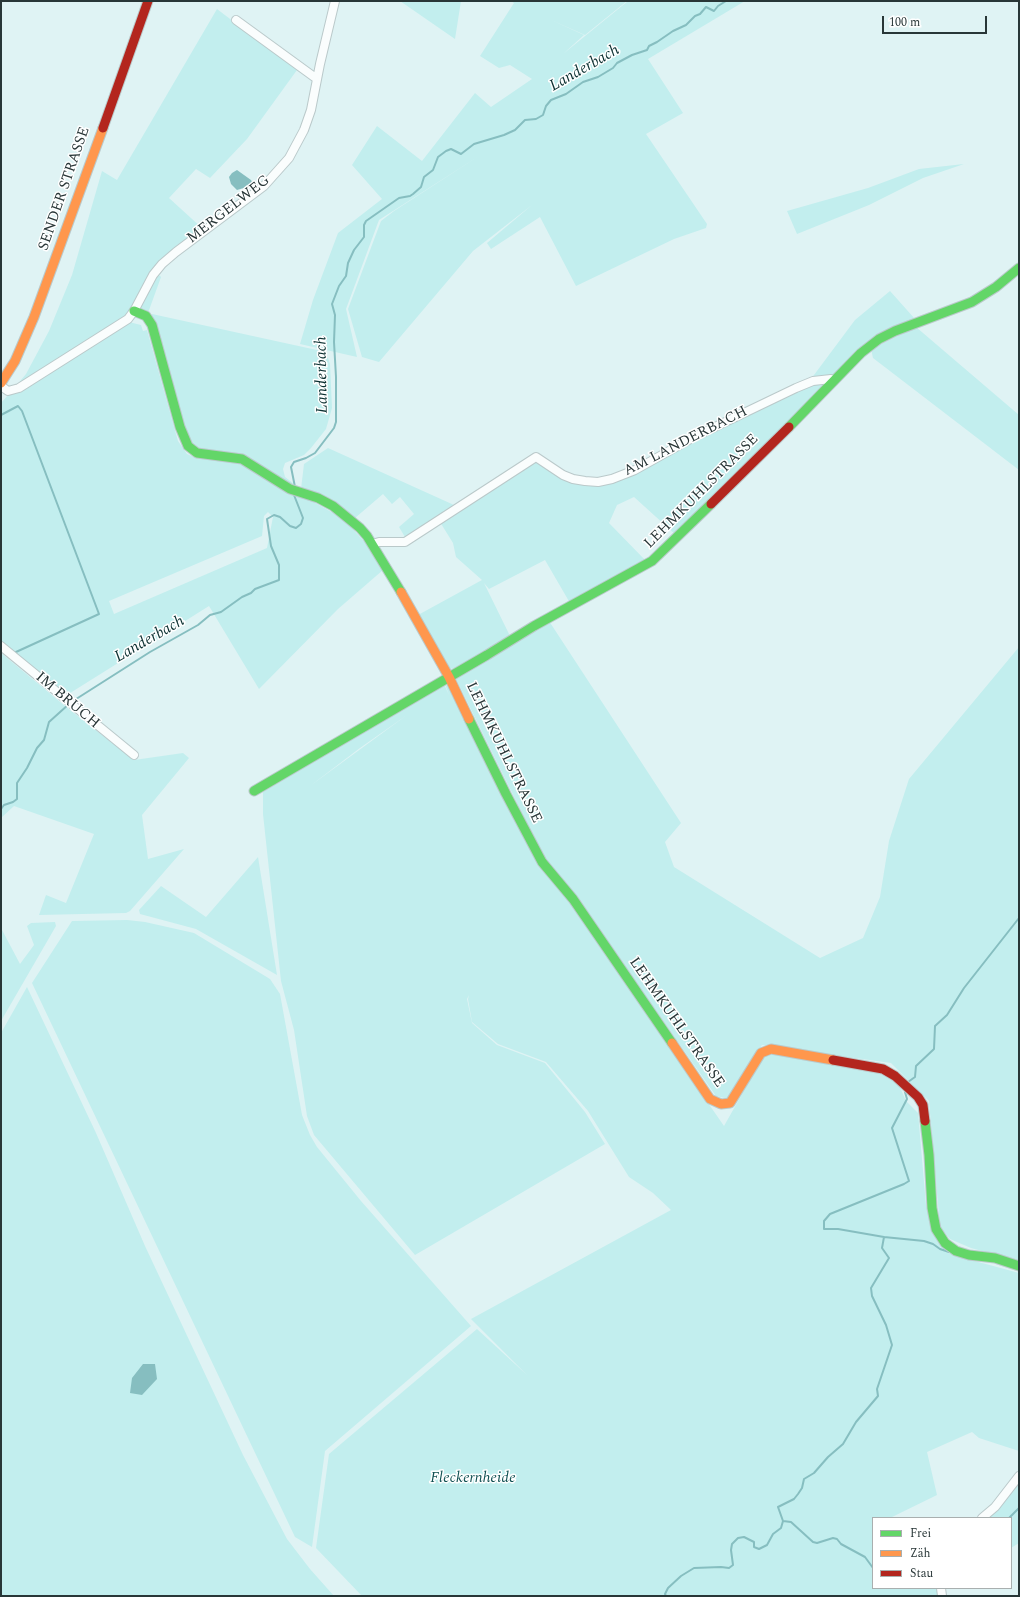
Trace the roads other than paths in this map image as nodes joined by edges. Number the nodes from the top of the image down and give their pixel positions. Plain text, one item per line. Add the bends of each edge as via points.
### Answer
1 (148, 1) edge
2 (335, 1) edge
3 (236, 20) dead end
4 (317, 79) junction
5 (1019, 268) edge
6 (134, 311) junction
7 (834, 380) junction
8 (1, 384) edge
9 (372, 544) junction
10 (1, 646) edge
11 (449, 677) junction
12 (134, 755) dead end
13 (254, 791) dead end
14 (1019, 1266) edge
15 (1019, 1476) edge
16 (983, 1517) edge

1 - 8 street, SENDER STRASSE via 34,317 15,361
2 - 4 street, MERGELWEG
3 - 4 street
4 - 6 street, MERGELWEG via 304,130 289,158 264,186 162,264 152,275
5 - 7 street, LEHMKUHLSTRASSE via 972,302 880,339 861,353
6 - 8 street via 128,320 19,388 8,390
6 - 9 street, LEHMKUHLSTRASSE via 146,316 152,325 180,427 188,446 197,453 242,459 290,489 318,498 333,506 360,528
7 - 9 street, AM LANDERBACH via 813,381 796,388 694,437 635,470 612,479 585,482 573,479 536,457 405,542
7 - 11 street, LEHMKUHLSTRASSE via 652,561 534,626
9 - 11 street, LEHMKUHLSTRASSE
10 - 12 street, IM BRUCH
11 - 13 street, LEHMKUHLSTRASSE
11 - 14 street, LEHMKUHLSTRASSE via 542,862 573,899 710,1099 721,1104 730,1103 761,1053 771,1049 883,1069 895,1076 918,1097 923,1106 932,1208 936,1229 945,1243 956,1251 995,1258
15 - 16 street via 995,1508

